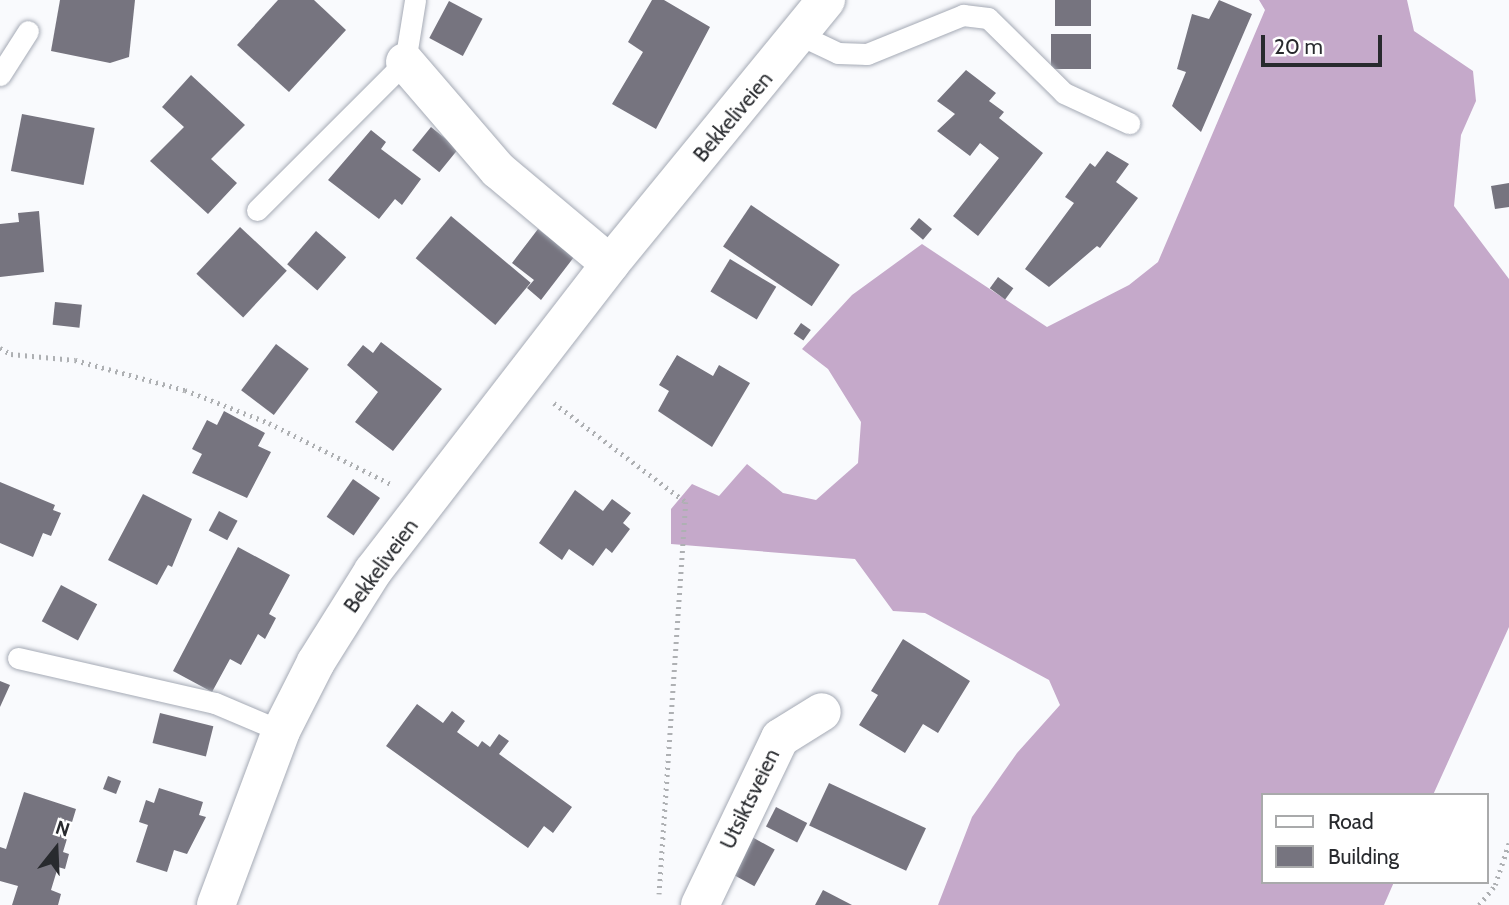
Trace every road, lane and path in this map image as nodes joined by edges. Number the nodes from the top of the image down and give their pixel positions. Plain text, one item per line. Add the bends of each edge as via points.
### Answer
1 (415, 0) edge
2 (826, 0) edge
3 (28, 31) dead end
4 (800, 35) junction
5 (405, 62) junction
6 (0, 75) edge
7 (1129, 123) dead end
8 (257, 210) dead end
9 (610, 264) junction
10 (0, 348) edge
11 (522, 380) junction
12 (429, 502) junction
13 (18, 658) dead end
14 (822, 712) dead end
15 (281, 731) junction
16 (1509, 843) edge
17 (216, 905) edge
18 (658, 905) edge
19 (700, 905) edge
20 (1479, 905) edge

1 - 5 lane
2 - 4 street, Bekkeliveien
3 - 6 lane
4 - 7 lane via 838,53 867,54 963,15 988,18 1064,93
4 - 9 street, Bekkeliveien
5 - 8 lane
5 - 9 street via 498,170
9 - 11 street, Bekkeliveien
10 - 12 path via 12,354 75,360 185,390 268,423
11 - 12 street, Bekkeliveien
11 - 18 path via 686,502
12 - 15 street, Bekkeliveien via 373,571 316,662
13 - 15 lane via 215,703
14 - 19 street, Utsiktsveien via 780,738
15 - 17 street, Bekkeliveien
16 - 20 path via 1495,885

